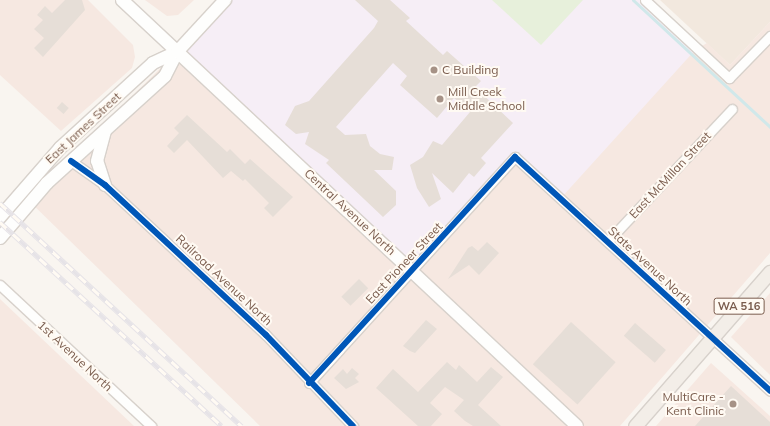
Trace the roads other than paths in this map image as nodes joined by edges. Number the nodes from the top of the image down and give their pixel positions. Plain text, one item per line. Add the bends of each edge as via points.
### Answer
1 (122, 0) edge
2 (225, 0) edge
3 (645, 0) edge
4 (770, 36) edge
5 (177, 52) junction
6 (732, 109) dead end
7 (106, 129) junction
8 (515, 157) joint
9 (71, 161) junction
10 (105, 185) junction
11 (0, 218) edge
12 (0, 238) edge
13 (608, 241) junction
14 (412, 270) junction
15 (770, 272) edge
16 (0, 285) edge
17 (711, 337) junction
18 (309, 383) junction
19 (770, 391) edge
20 (151, 426) edge
21 (353, 426) edge
22 (577, 426) edge
23 (635, 426) edge

1 - 5 main road, Central Avenue North
2 - 5 main road, East James Street
3 - 4 street via 729,78
5 - 7 main road, East James Street via 165,76
5 - 11 main road, East James Street via 153,63 65,143
5 - 14 main road, Central Avenue North
6 - 13 street, East McMillan Street
7 - 9 main road, East James Street
7 - 10 main road via 97,161
8 - 13 street, State Avenue North
8 - 14 street, East Pioneer Street
9 - 10 street, Railroad Avenue North
9 - 12 main road, East James Street via 31,199
10 - 18 street, Railroad Avenue North via 266,335
13 - 17 street, State Avenue North
14 - 18 street, East Pioneer Street
14 - 22 main road, Central Avenue North
15 - 17 main road, WA 516
16 - 20 street, 1st Avenue North
17 - 19 street, State Avenue North
17 - 23 main road, WA 516
18 - 21 street, Railroad Avenue North

